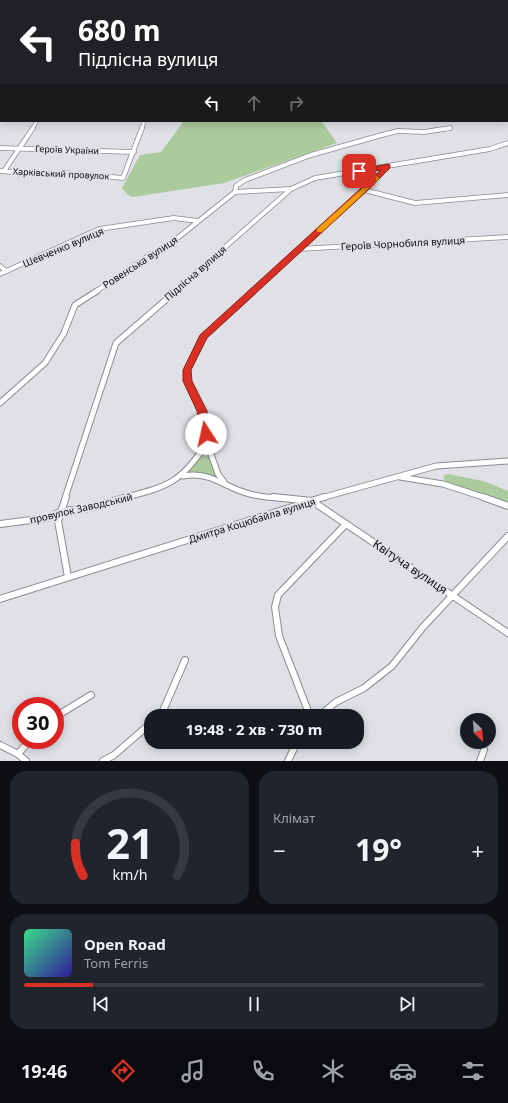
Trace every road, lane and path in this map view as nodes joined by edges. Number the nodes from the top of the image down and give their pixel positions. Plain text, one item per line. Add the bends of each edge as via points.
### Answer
1 (36, 122) edge
2 (144, 122) edge
3 (450, 128) dead end
4 (508, 142) edge
5 (0, 148) edge
6 (18, 148) junction
7 (134, 152) junction
8 (388, 166) junction
9 (2, 171) edge
10 (291, 189) junction
11 (364, 190) junction
12 (235, 192) junction
13 (508, 195) edge
14 (198, 221) junction
15 (508, 237) edge
16 (299, 249) junction
17 (0, 266) edge
18 (6, 271) junction
19 (0, 274) edge
20 (0, 403) edge
21 (207, 443) junction
22 (508, 461) edge
23 (183, 476) junction
24 (397, 477) junction
25 (224, 482) junction
26 (312, 501) junction
27 (508, 506) edge
28 (62, 511) junction
29 (0, 524) edge
30 (346, 524) junction
31 (508, 536) edge
32 (68, 577) junction
33 (451, 594) junction
34 (0, 598) edge
35 (508, 633) edge
36 (185, 660) dead end
37 (91, 695) dead end
38 (164, 709) edge
39 (307, 709) edge
40 (328, 709) edge
41 (64, 712) edge
42 (144, 729) edge
43 (0, 745) edge
44 (22, 749) edge
45 (294, 749) edge
46 (484, 750) dead end
47 (18, 754) junction
48 (26, 761) edge
49 (103, 761) edge
50 (288, 761) edge
51 (480, 761) edge

1 - 6 street
2 - 7 street
3 - 12 street, Ровенська вулиця via 400,131 377,136 262,172 237,185
4 - 8 street, Підлісна вулиця via 490,149
5 - 6 street, Героїв України
6 - 7 street, Героїв України
6 - 9 street
7 - 9 street, Харківський провулок via 123,178
8 - 10 street, Підлісна вулиця via 316,178
8 - 11 street
10 - 12 street
10 - 28 street, Підлісна вулиця via 116,343
11 - 13 street via 415,203
11 - 16 street
12 - 14 street, Ровенська вулиця
14 - 18 street, Шевченко вулиця via 174,218 99,229
14 - 20 street, Ровенська вулиця via 165,248 151,254 75,305 64,333 45,363
15 - 16 street, Героїв Чорнобиля вулиця
16 - 21 street via 203,336 193,356 187,370 188,381 202,411
17 - 18 street
18 - 19 street, Шевченко вулиця
21 - 23 street
21 - 25 street via 218,474
22 - 24 street, Дмитра Коцюбайла вулиця via 436,466
23 - 25 street via 196,474
23 - 28 street, провулок Заводський via 175,482 153,490 86,508
24 - 26 street, Дмитра Коцюбайла вулиця
24 - 27 street via 443,484
25 - 26 street via 249,494
26 - 30 street, Квітуча вулиця
26 - 32 street, Дмитра Коцюбайла вулиця
28 - 29 street, провулок Заводський via 47,518
28 - 32 street, Підлісна вулиця via 58,521
30 - 33 street, Квітуча вулиця
30 - 39 street via 278,595 275,607 279,636
31 - 33 street
32 - 34 street, Дмитра Коцюбайла вулиця
33 - 35 street, Квітуча вулиця
33 - 40 street via 392,666 364,688
36 - 38 street
37 - 41 street
42 - 49 street via 114,755
43 - 47 street
44 - 47 street
45 - 50 street
46 - 51 street
47 - 48 street

